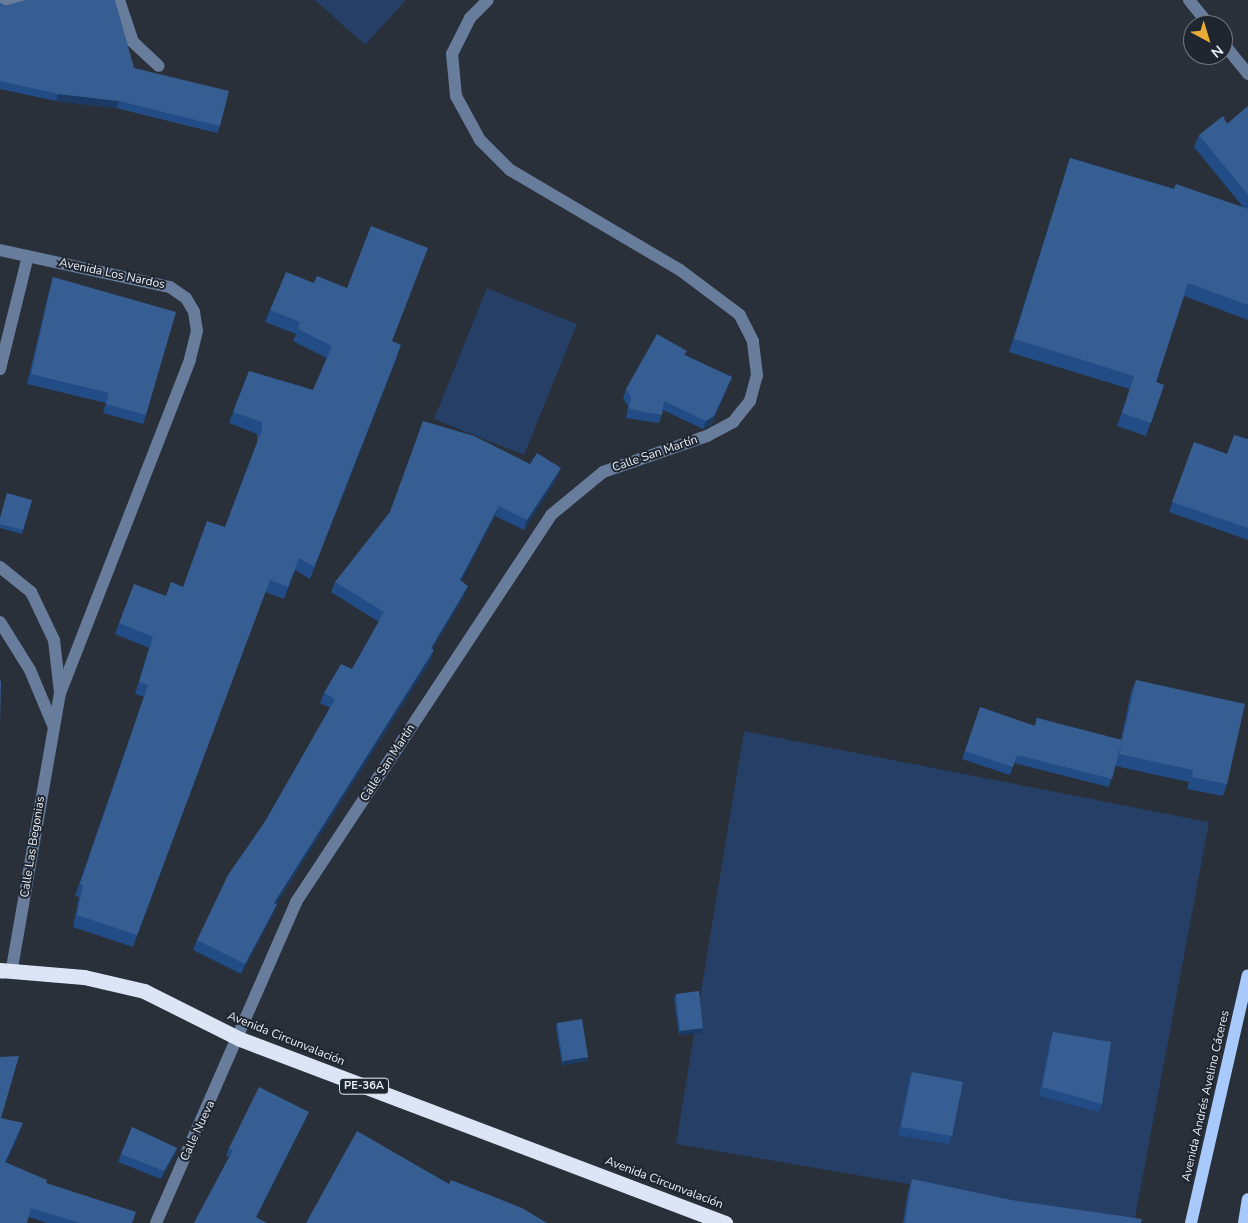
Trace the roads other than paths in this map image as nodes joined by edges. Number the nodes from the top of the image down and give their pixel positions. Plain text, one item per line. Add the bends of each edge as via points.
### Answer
1 (21, 0) edge
2 (119, 0) edge
3 (488, 0) edge
4 (1189, 0) edge
5 (0, 5) edge
6 (1201, 15) edge
7 (1233, 55) edge
8 (160, 66) dead end
9 (1248, 74) edge
10 (0, 250) edge
11 (28, 256) junction
12 (0, 369) edge
13 (0, 567) edge
14 (0, 622) edge
15 (60, 693) junction
16 (53, 725) junction
17 (4, 971) edge
18 (1248, 975) edge
19 (240, 1039) junction
20 (1248, 1198) edge
21 (156, 1223) edge
22 (725, 1223) edge
23 (1191, 1223) edge
24 (1244, 1223) edge

1 - 5 street
2 - 8 street via 133,42
3 - 19 street, Calle San Martín via 470,18 452,54 456,96 480,140 510,170 680,270 740,315 753,341 757,375 750,401 733,422 707,436 603,472 551,515 296,902
4 - 6 street
7 - 9 street
10 - 11 street, Avenida Los Nardos
11 - 12 street
11 - 15 street, Avenida Los Nardos via 170,287 186,298 194,312 197,331 190,360
13 - 15 street, Calle Las Begonias via 31,592 54,640
14 - 16 street via 30,670
15 - 16 street, Calle Las Begonias
16 - 17 street, Calle Las Begonias
17 - 19 highway, Avenida Circunvalación / PE-36A via 84,977 144,991
18 - 23 main road, Avenida Andrés Avelino Cáceres
19 - 21 street, Calle Nueva
19 - 22 highway, Avenida Circunvalación / PE-36A
20 - 24 main road

